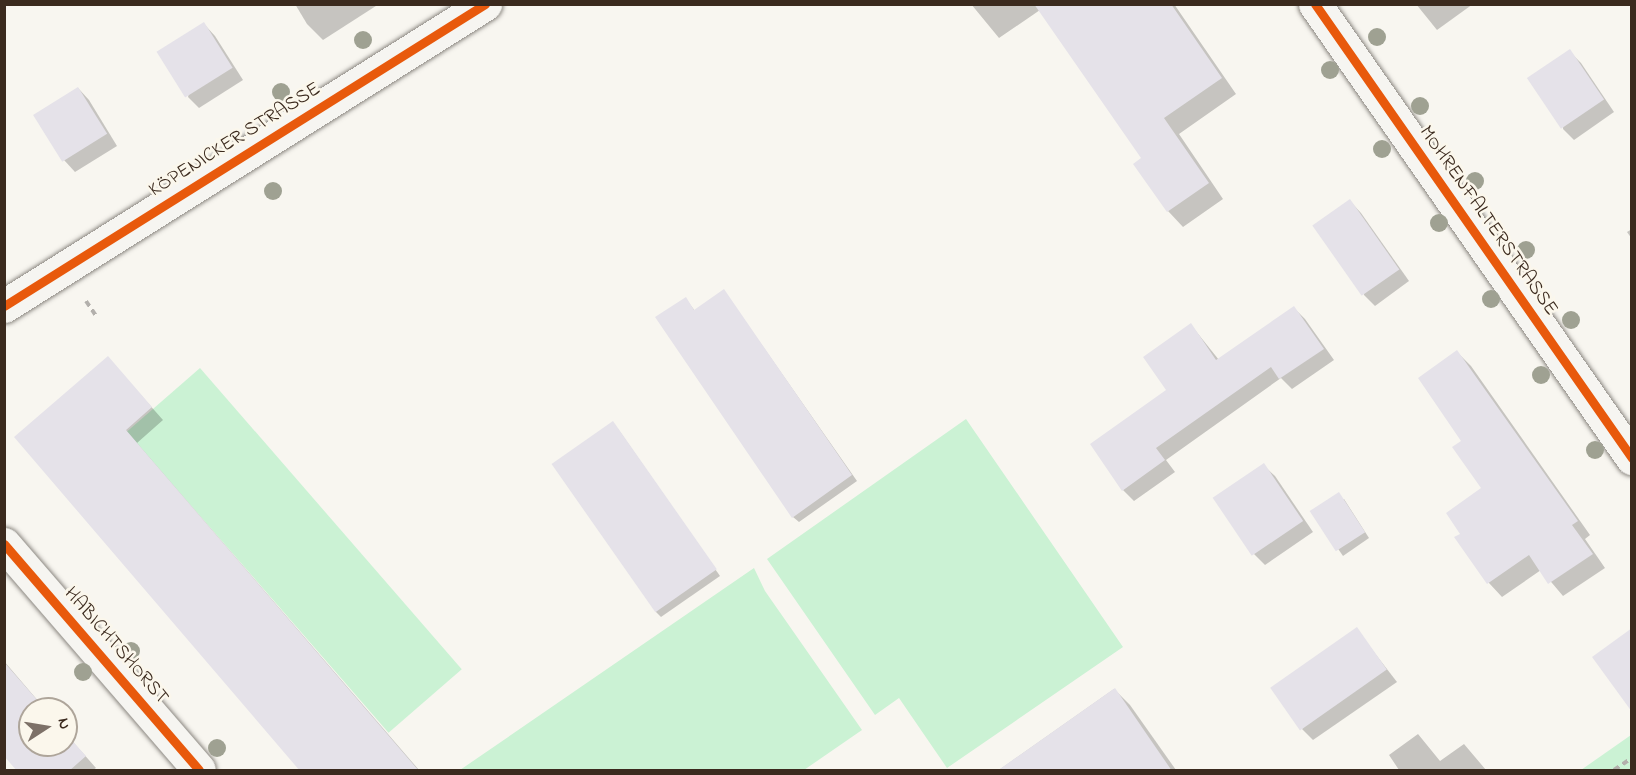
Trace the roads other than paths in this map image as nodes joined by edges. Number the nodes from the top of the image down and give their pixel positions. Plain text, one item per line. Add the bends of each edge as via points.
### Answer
1 (484, 4) edge
2 (1315, 4) edge
3 (4, 306) edge
4 (1632, 458) edge
5 (4, 544) edge
6 (199, 771) edge

1 - 3 street, KÖPENICKER STRASSE
2 - 4 street, MOHRENFALTERSTRASSE
5 - 6 street, HABICHTSHORST

